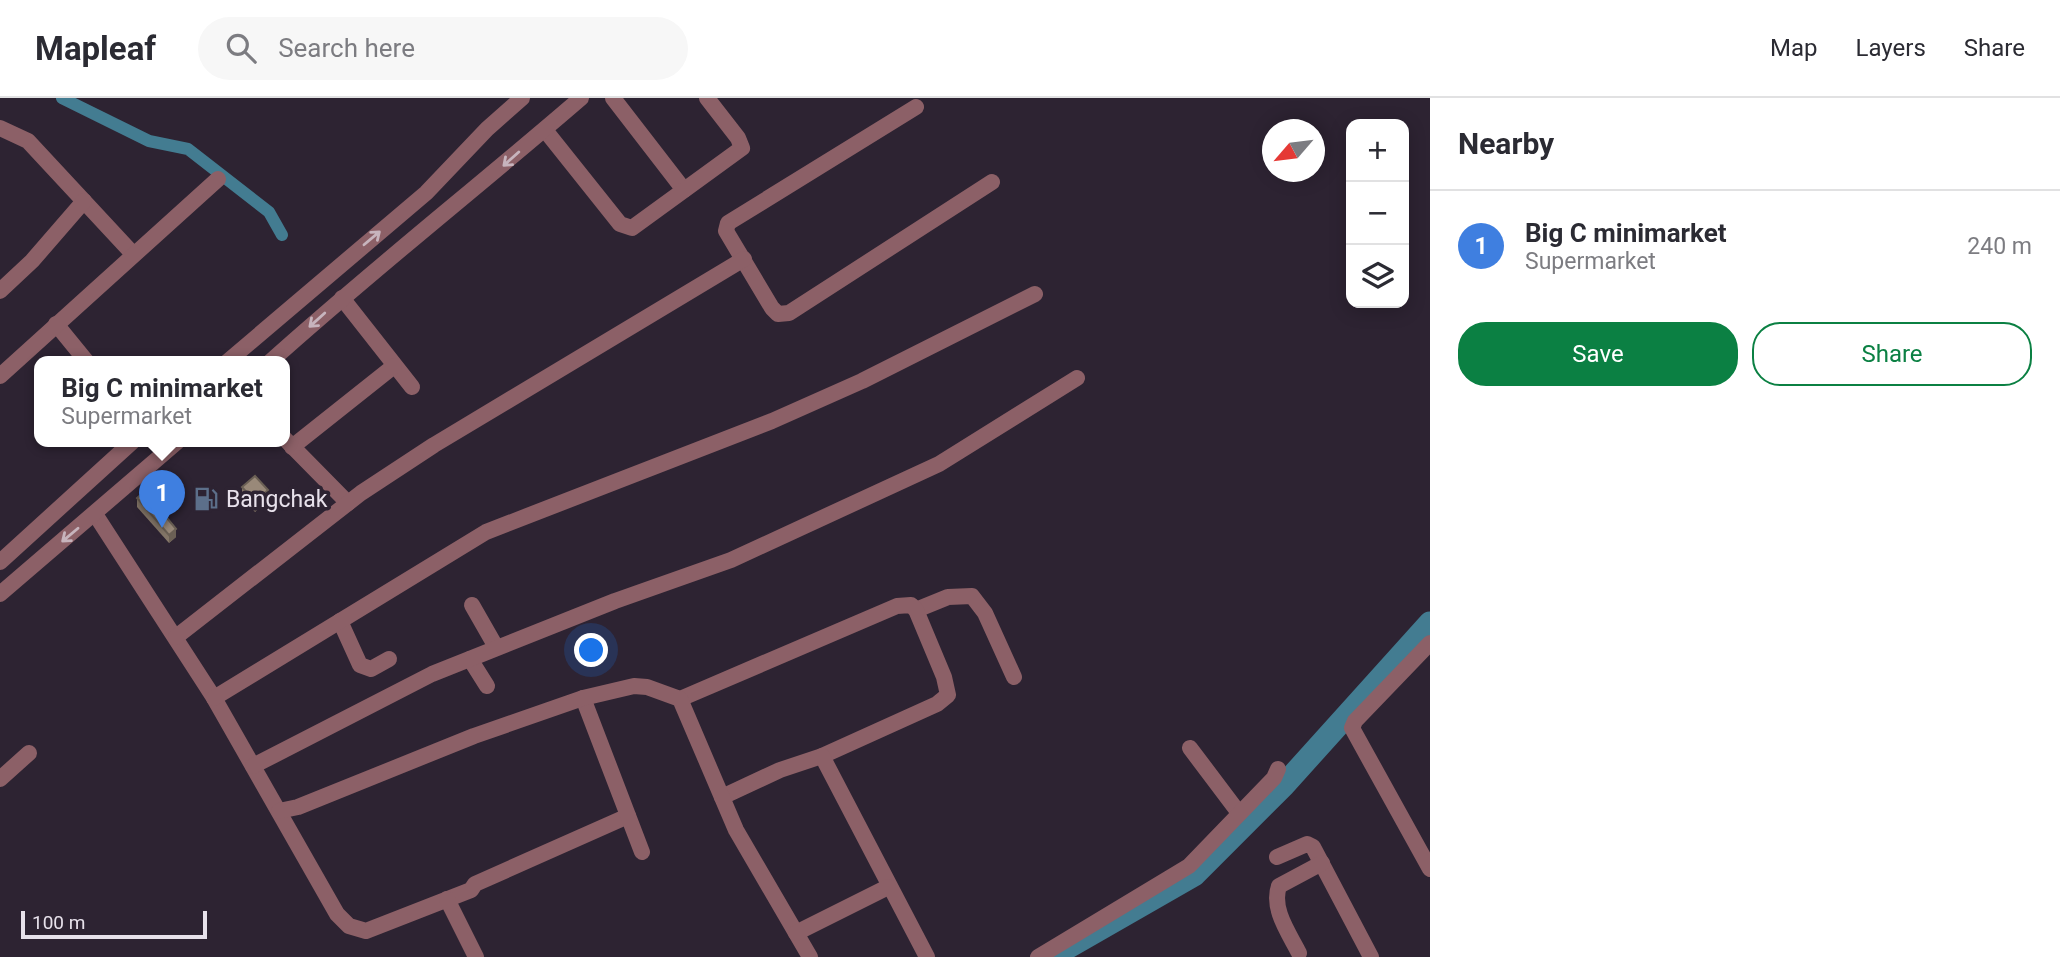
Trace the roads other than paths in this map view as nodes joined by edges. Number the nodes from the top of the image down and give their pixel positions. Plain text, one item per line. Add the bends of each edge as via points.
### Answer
1 (522, 98) edge
2 (581, 98) edge
3 (613, 98) edge
4 (707, 98) edge
5 (916, 107) dead end
6 (0, 128) edge
7 (545, 130) junction
8 (218, 179) dead end
9 (992, 182) dead end
10 (684, 190) junction
11 (84, 201) junction
12 (133, 254) junction
13 (744, 259) junction
14 (0, 291) edge
15 (1035, 294) dead end
16 (342, 298) junction
17 (56, 324) junction
18 (82, 356) edge
19 (234, 356) edge
20 (277, 356) edge
21 (394, 366) junction
22 (0, 376) edge
23 (1077, 379) dead end
24 (412, 387) dead end
25 (290, 442) edge
26 (290, 445) edge
27 (126, 447) edge
28 (171, 447) edge
29 (348, 503) junction
30 (95, 514) junction
31 (0, 562) edge
32 (0, 594) edge
33 (472, 605) dead end
34 (916, 610) junction
35 (340, 621) junction
36 (176, 636) junction
37 (1430, 643) edge
38 (496, 647) junction
39 (389, 659) dead end
40 (470, 659) junction
41 (1014, 677) dead end
42 (486, 687) dead end
43 (214, 698) junction
44 (583, 698) junction
45 (680, 699) junction
46 (1190, 748) dead end
47 (29, 752) dead end
48 (822, 755) junction
49 (253, 766) junction
50 (1279, 769) dead end
51 (0, 779) edge
52 (722, 797) junction
53 (279, 811) junction
54 (1239, 813) junction
55 (628, 816) junction
56 (642, 852) dead end
57 (1278, 858) dead end
58 (1322, 863) junction
59 (1430, 869) edge
60 (888, 887) junction
61 (447, 899) junction
62 (796, 933) junction
63 (1299, 953) dead end
64 (476, 957) edge
65 (810, 957) edge
66 (927, 957) edge
67 (1038, 957) edge
68 (1371, 957) edge

19 -> 1 street via 426,193
2 - 7 street
3 - 10 street
4 - 10 street via 742,148
5 - 13 street via 732,220 726,230
6 - 11 street via 28,141
7 - 10 street via 624,228 636,225
7 -> 16 street
8 - 12 street
9 - 13 street via 789,313 778,314 772,308
11 - 12 street
11 - 14 street
12 - 17 street
13 - 29 street via 434,445
15 - 35 street via 772,421 486,531
16 -> 20 street
16 - 21 street
17 - 18 street
17 - 22 street
21 - 24 street
21 - 25 street
23 - 38 street via 939,464 756,549
26 - 29 street
27 - 31 street
28 - 30 street
29 - 36 street
30 -> 32 street
30 - 36 street
33 - 38 street
34 - 41 street via 948,597 972,596 985,613
34 - 45 street via 905,604 897,606
34 - 48 street via 948,695
35 - 39 street via 360,665 371,669
35 - 43 street
36 - 43 street
37 - 59 street via 1352,728
38 - 40 street
40 - 42 street
40 - 49 street
43 - 49 street
44 - 45 street via 634,686
44 - 53 street
44 - 55 street
45 - 52 street
46 - 54 street
47 - 51 street
48 - 52 street
48 - 60 street
49 - 53 street
50 - 54 street
52 - 62 street
53 - 61 street via 337,914 349,926 366,931
54 - 67 street via 1189,866
55 - 56 street
55 - 61 street
57 - 58 street via 1307,844
58 - 63 street via 1279,887 1276,895
58 - 68 street
60 - 62 street
60 - 66 street
61 - 64 street
62 - 65 street

